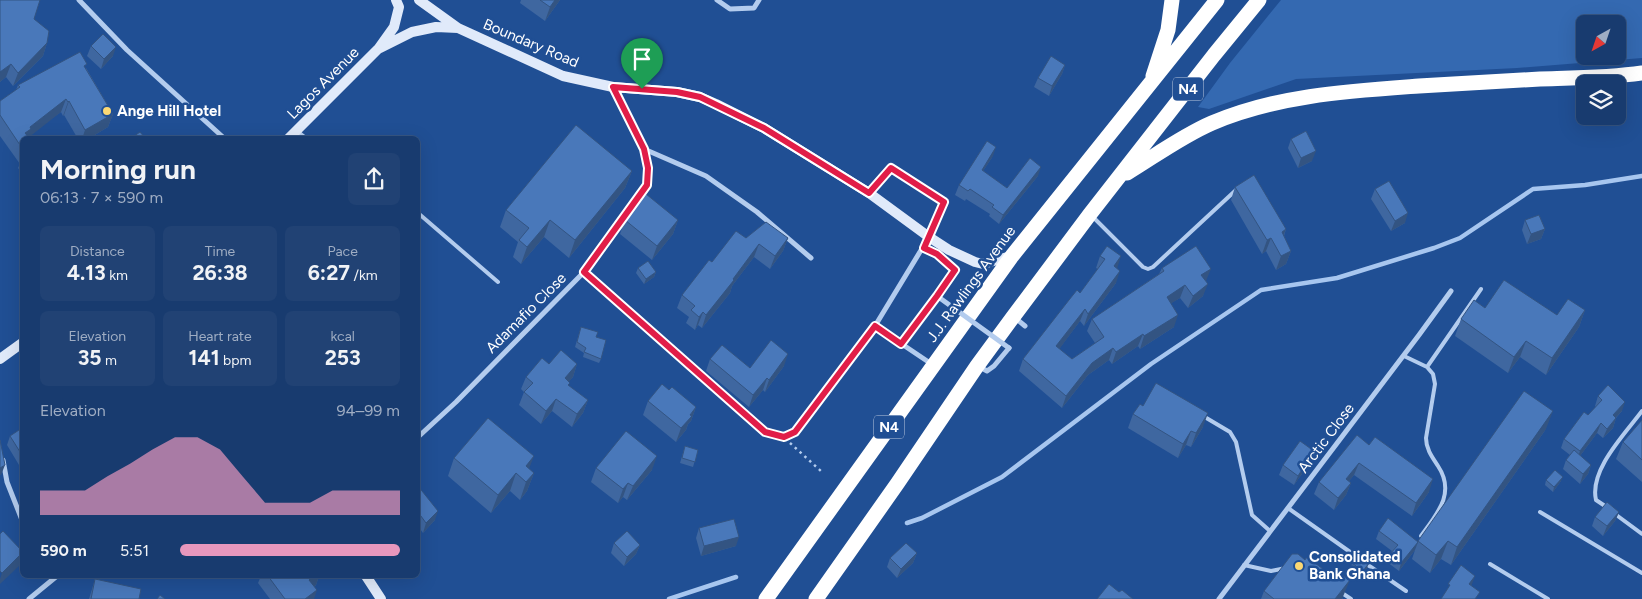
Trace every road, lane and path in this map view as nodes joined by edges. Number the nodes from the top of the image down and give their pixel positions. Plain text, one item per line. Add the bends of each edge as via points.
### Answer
1 (79, 0) edge
2 (396, 0) edge
3 (419, 0) edge
4 (717, 0) edge
5 (760, 0) edge
6 (1172, 0) edge
7 (1217, 0) edge
8 (1260, 0) edge
9 (458, 28) junction
10 (379, 48) junction
11 (1642, 73) edge
12 (1150, 84) junction
13 (613, 87) junction
14 (296, 131) junction
15 (222, 136) edge
16 (291, 136) edge
17 (303, 136) edge
18 (644, 149) junction
19 (1118, 180) junction
20 (1240, 187) edge
21 (869, 193) junction
22 (1090, 214) junction
23 (420, 215) edge
24 (929, 237) junction
25 (1012, 256) junction
26 (811, 258) dead end
27 (943, 260) dead end
28 (584, 272) junction
29 (498, 282) dead end
30 (1481, 289) dead end
31 (1451, 290) dead end
32 (937, 296) junction
33 (875, 326) junction
34 (20, 344) edge
35 (901, 344) junction
36 (1404, 356) junction
37 (0, 359) edge
38 (933, 366) junction
39 (977, 366) junction
40 (1427, 367) junction
41 (1642, 411) edge
42 (1197, 412) edge
43 (420, 435) edge
44 (784, 437) junction
45 (2, 450) edge
46 (822, 472) dead end
47 (1288, 508) junction
48 (1540, 512) dead end
49 (20, 515) edge
50 (1270, 531) junction
51 (1642, 534) edge
52 (1421, 536) edge
53 (1490, 564) dead end
54 (1244, 565) junction
55 (1289, 568) edge
56 (1642, 573) edge
57 (55, 578) edge
58 (367, 578) edge
59 (1338, 590) edge
60 (1406, 591) dead end
61 (29, 599) edge
62 (381, 599) edge
63 (766, 599) edge
64 (816, 599) edge
65 (1218, 599) edge
66 (1351, 599) edge
67 (1548, 599) edge

1 - 15 street via 127,50
2 - 10 main road, Lagos Avenue via 398,7 394,27
3 - 9 main road, Boundary Road
4 - 5 street via 730,9 754,8
6 - 12 highway via 1168,30
7 - 12 highway, J.J. Rawlings Avenue / N4
8 - 19 highway, N4
9 - 10 main road, Lagos Avenue via 436,27 412,32
9 - 13 main road, Boundary Road via 563,76
10 - 14 main road, Lagos Avenue
11 - 19 highway via 1391,88 1286,100 1212,123
12 - 25 highway, J.J. Rawlings Avenue / N4
13 - 18 street, Adamafio Close
13 - 21 main road, Boundary Road via 677,92 708,100 764,128
14 - 16 main road, Lagos Avenue
14 - 17 lane
18 - 26 street via 706,176 757,212
18 - 28 street, Adamafio Close via 647,185
19 - 22 highway, N4
20 - 22 lane via 1148,269 1142,267
21 - 24 main road, Boundary Road
21 - 24 lane via 891,168 944,202
22 - 39 highway, N4 via 1019,322
23 - 29 lane
24 - 25 main road, Boundary Road via 949,250 983,264
24 - 33 street
25 - 38 highway, J.J. Rawlings Avenue / N4
27 - 32 path via 955,270
28 - 43 street, Adamafio Close
28 - 44 street via 765,432
30 - 40 lane
31 - 36 street, Arctic Close
32 - 35 street
32 - 39 street, bridge via 1009,348 987,371
33 - 35 street
33 - 44 street via 795,432
34 - 37 main road
35 - 38 street
36 - 40 lane
36 - 47 street, Arctic Close
38 - 63 highway, J.J. Rawlings Avenue / N4
39 - 64 highway, N4
40 - 52 lane via 1435,384 1426,445 1442,473 1445,496 1441,508
41 - 51 lane via 1607,457 1594,485 1596,500
42 - 50 lane via 1230,432 1236,442 1252,515
44 - 46 path
45 - 49 street via 7,482
47 - 50 street, Arctic Close
47 - 60 lane
48 - 56 lane
50 - 54 street, Arctic Close
53 - 67 lane
54 - 55 lane via 1272,572
54 - 65 street, Arctic Close
57 - 61 street
58 - 62 main road
59 - 66 lane

